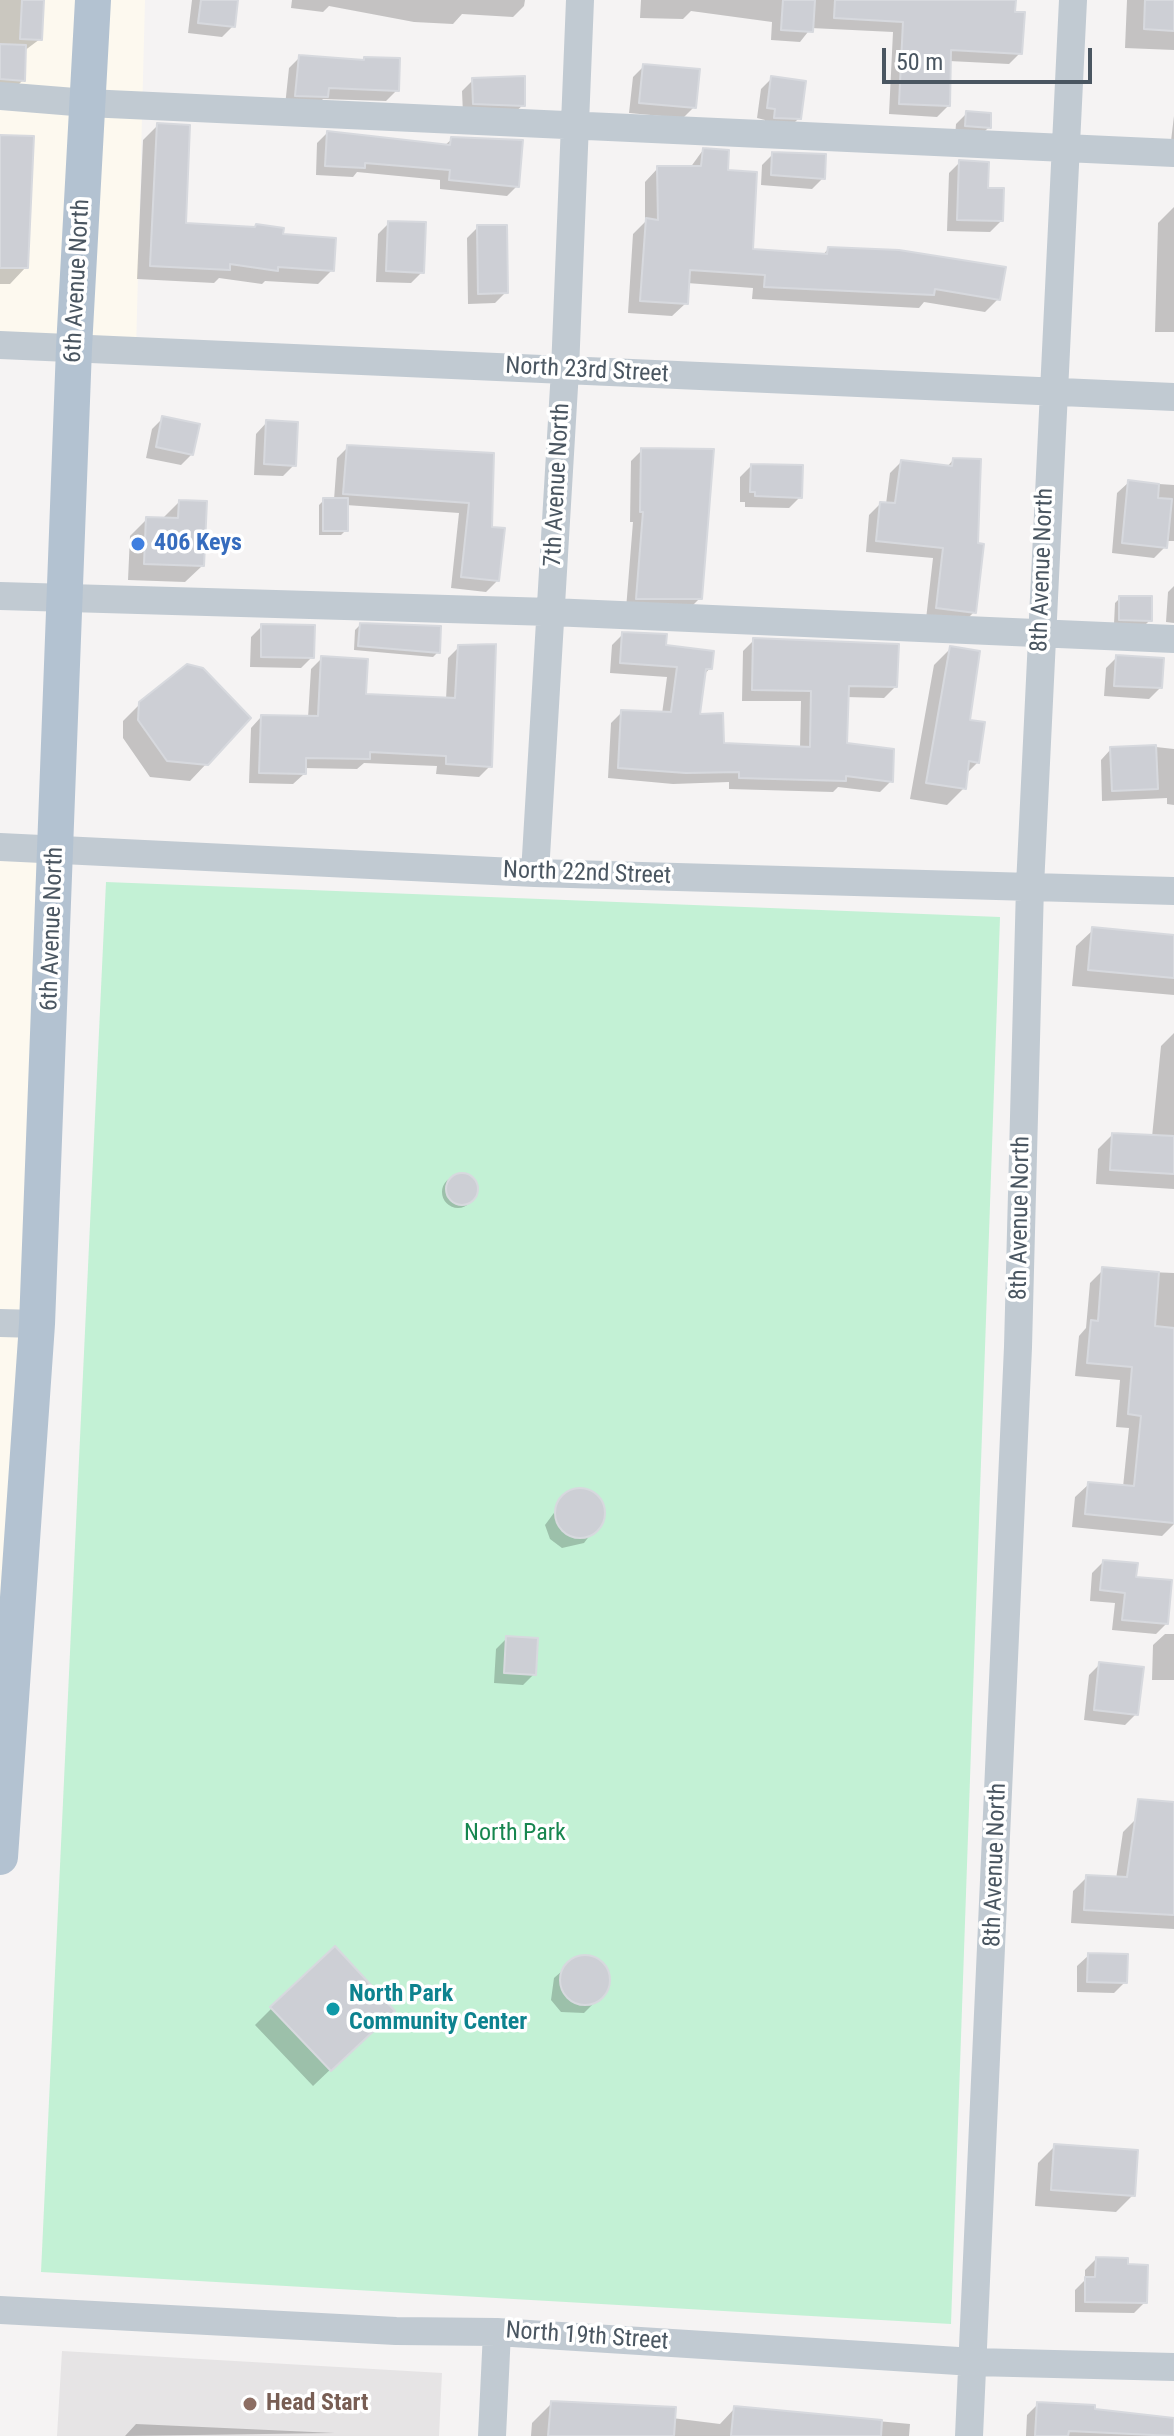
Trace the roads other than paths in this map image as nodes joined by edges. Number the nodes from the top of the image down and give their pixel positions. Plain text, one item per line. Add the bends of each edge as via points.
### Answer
1 (93, 0) edge
2 (580, 0) edge
3 (1073, 0) edge
4 (0, 96) edge
5 (87, 103) junction
6 (575, 124) junction
7 (1065, 148) junction
8 (1174, 153) edge
9 (0, 345) edge
10 (74, 348) junction
11 (565, 370) junction
12 (1051, 391) junction
13 (1174, 397) edge
14 (0, 596) edge
15 (65, 599) junction
16 (551, 612) junction
17 (1041, 633) junction
18 (1174, 639) edge
19 (0, 847) edge
20 (56, 851) junction
21 (535, 873) junction
22 (1030, 886) junction
23 (1174, 891) edge
24 (0, 1323) edge
25 (37, 1324) junction
26 (1, 1807) edge
27 (0, 1857) edge
28 (0, 2310) edge
29 (497, 2332) junction
30 (974, 2362) junction
31 (1174, 2367) edge
32 (492, 2436) edge
33 (969, 2436) edge

1 - 5 main road, 6th Avenue North
2 - 6 street, 7th Avenue North
3 - 7 street, 8th Avenue North
4 - 5 street
5 - 6 street
5 - 10 main road, 6th Avenue North
6 - 7 street
6 - 11 street, 7th Avenue North
7 - 8 street
7 - 12 street, 8th Avenue North
9 - 10 street, North 23rd Street
10 - 11 street, North 23rd Street
10 - 15 main road, 6th Avenue North
11 - 12 street, North 23rd Street
11 - 16 street, 7th Avenue North
12 - 13 street, North 23rd Street
12 - 17 street, 8th Avenue North
14 - 15 street
15 - 16 street
15 - 20 main road, 6th Avenue North
16 - 17 street
16 - 21 street, 7th Avenue North
17 - 18 street
17 - 22 street, 8th Avenue North
19 - 20 street, North 22nd Street
20 - 21 street, North 22nd Street
20 - 25 main road, 6th Avenue North
21 - 22 street, North 22nd Street
22 - 23 street, North 22nd Street
22 - 30 street, 8th Avenue North via 1018,1347
24 - 25 street
25 - 26 main road, 6th Avenue North
26 - 27 main road, 6th Avenue North
28 - 29 street, North 19th Street
29 - 30 street, North 19th Street
29 - 32 street
30 - 31 street, North 19th Street
30 - 33 street, 8th Avenue North

